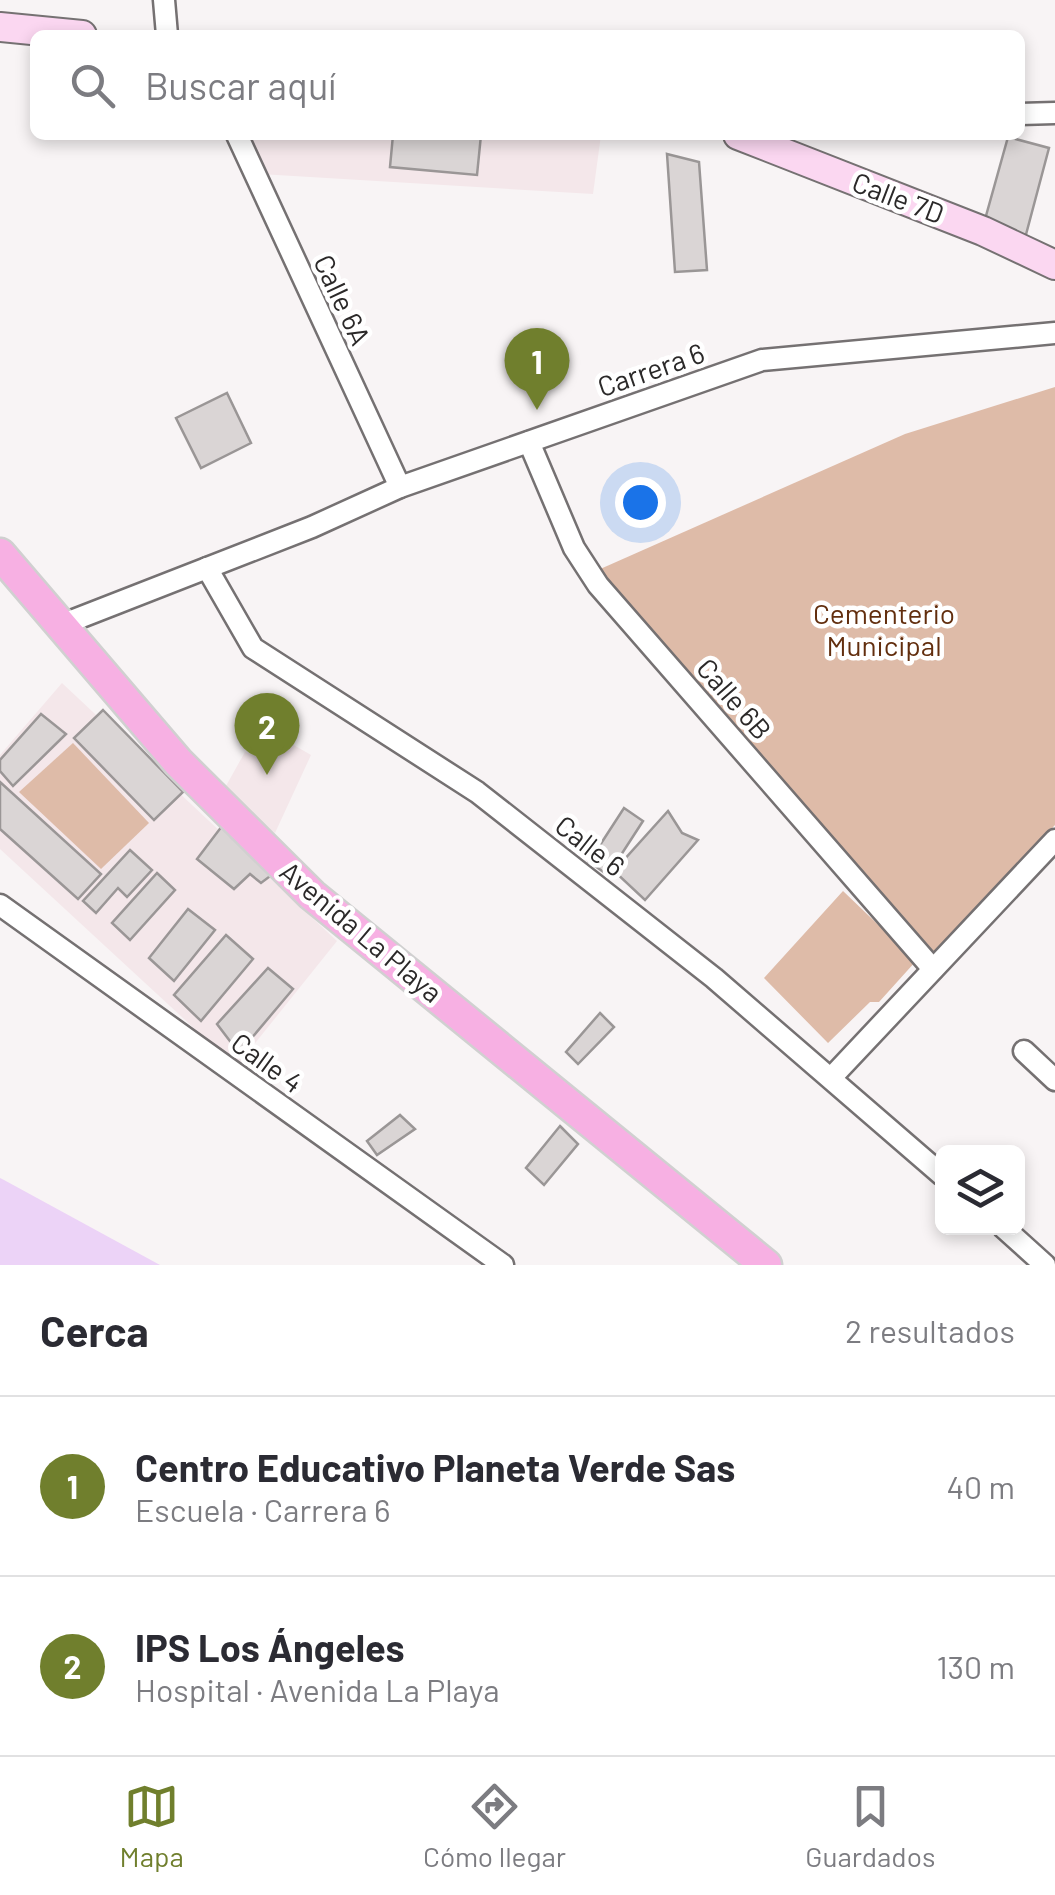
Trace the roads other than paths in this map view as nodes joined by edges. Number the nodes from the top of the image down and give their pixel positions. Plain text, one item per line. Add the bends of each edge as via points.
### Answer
1 (164, 0) edge
2 (0, 28) edge
3 (166, 30) edge
4 (30, 31) edge
5 (1055, 113) edge
6 (1025, 114) edge
7 (239, 140) edge
8 (751, 140) edge
9 (1055, 265) edge
10 (1055, 333) edge
11 (529, 442) junction
12 (400, 487) junction
13 (0, 554) edge
14 (207, 568) junction
15 (61, 625) junction
16 (1055, 840) edge
17 (0, 905) edge
18 (933, 969) junction
19 (1024, 1050) dead end
20 (831, 1078) junction
21 (1055, 1080) edge
22 (935, 1168) edge
23 (1013, 1235) edge
24 (1045, 1260) edge
25 (503, 1265) edge
26 (766, 1265) edge

1 - 3 street
2 - 4 main road
5 - 6 street
7 - 12 street, Calle 6A
8 - 9 main road, Calle 7D
10 - 11 street, Carrera 6 via 762,360
11 - 12 street, Carrera 6
11 - 18 street, Calle 6B via 574,548 598,586
12 - 14 street, Carrera 6
13 - 15 main road, Avenida La Playa
14 - 15 street, Carrera 6
14 - 20 street, Calle 6 via 253,648 477,792
15 - 26 main road, Avenida La Playa via 178,762 312,895
16 - 18 street
17 - 25 street, Calle 4
18 - 20 street
19 - 21 street
20 - 22 street, Calle 6
23 - 24 street

